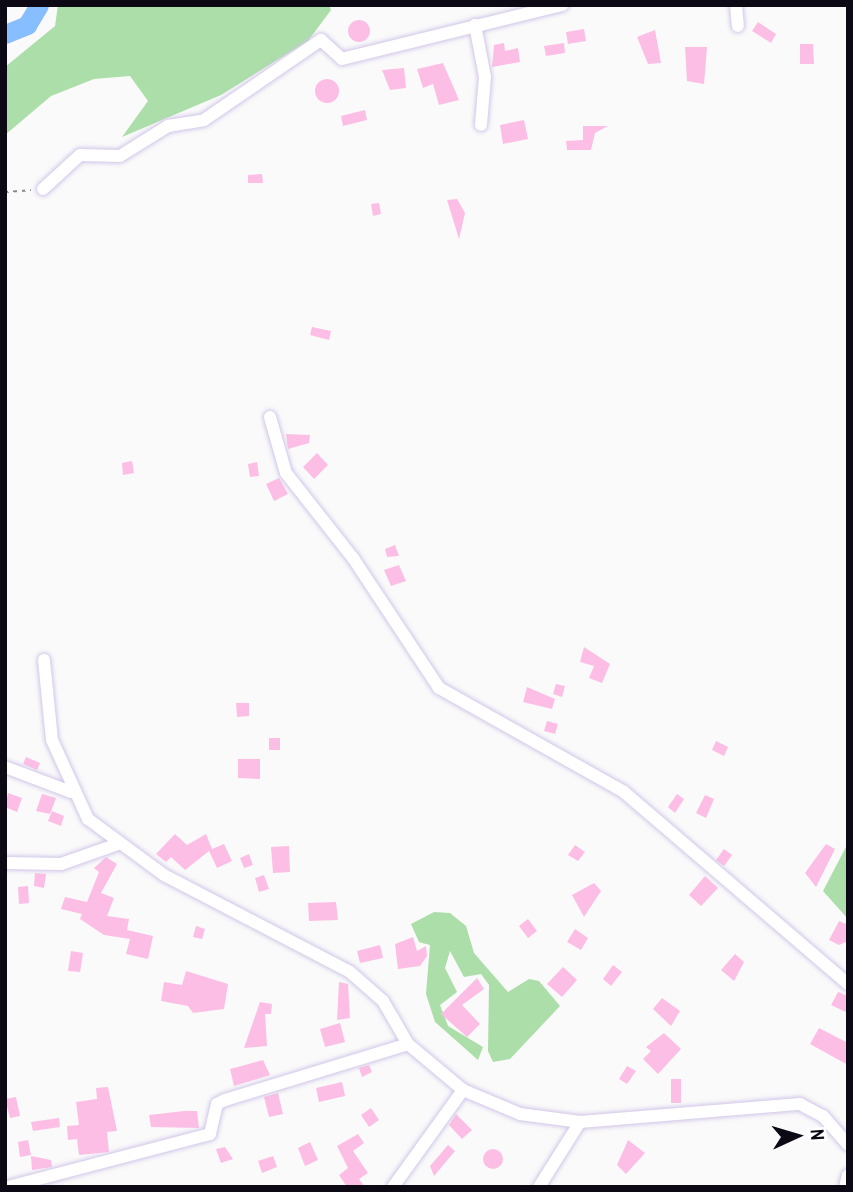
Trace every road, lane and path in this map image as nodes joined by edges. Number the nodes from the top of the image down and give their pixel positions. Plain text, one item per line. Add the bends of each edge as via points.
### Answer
1 (562, 5) edge
2 (736, 5) edge
3 (534, 8) edge
4 (475, 25) junction
5 (738, 26) dead end
6 (481, 125) dead end
7 (43, 189) joint
8 (5, 192) edge
9 (270, 416) dead end
10 (44, 660) dead end
11 (5, 767) edge
12 (71, 792) junction
13 (118, 844) junction
14 (5, 863) edge
15 (848, 984) edge
16 (408, 1044) junction
17 (463, 1090) junction
18 (580, 1122) junction
19 (848, 1145) edge
20 (848, 1175) edge
21 (8, 1187) edge
22 (393, 1187) edge
23 (540, 1187) edge
24 (845, 1187) edge

1 - 3 street
2 - 5 street
3 - 4 street
4 - 6 street via 485,77
4 - 7 street via 342,59 321,40 204,120 167,125 120,156 80,155
7 - 8 path
9 - 15 street via 286,473 353,558 439,688 624,792
10 - 12 street via 52,740
11 - 12 street
12 - 13 street via 88,819
13 - 14 street via 61,864
13 - 16 street via 164,875 350,972 383,1001
16 - 17 street
16 - 21 street via 225,1100 217,1104 209,1133
17 - 18 street via 520,1114
17 - 22 street
18 - 19 street via 800,1104 823,1116
18 - 23 street
20 - 24 street

